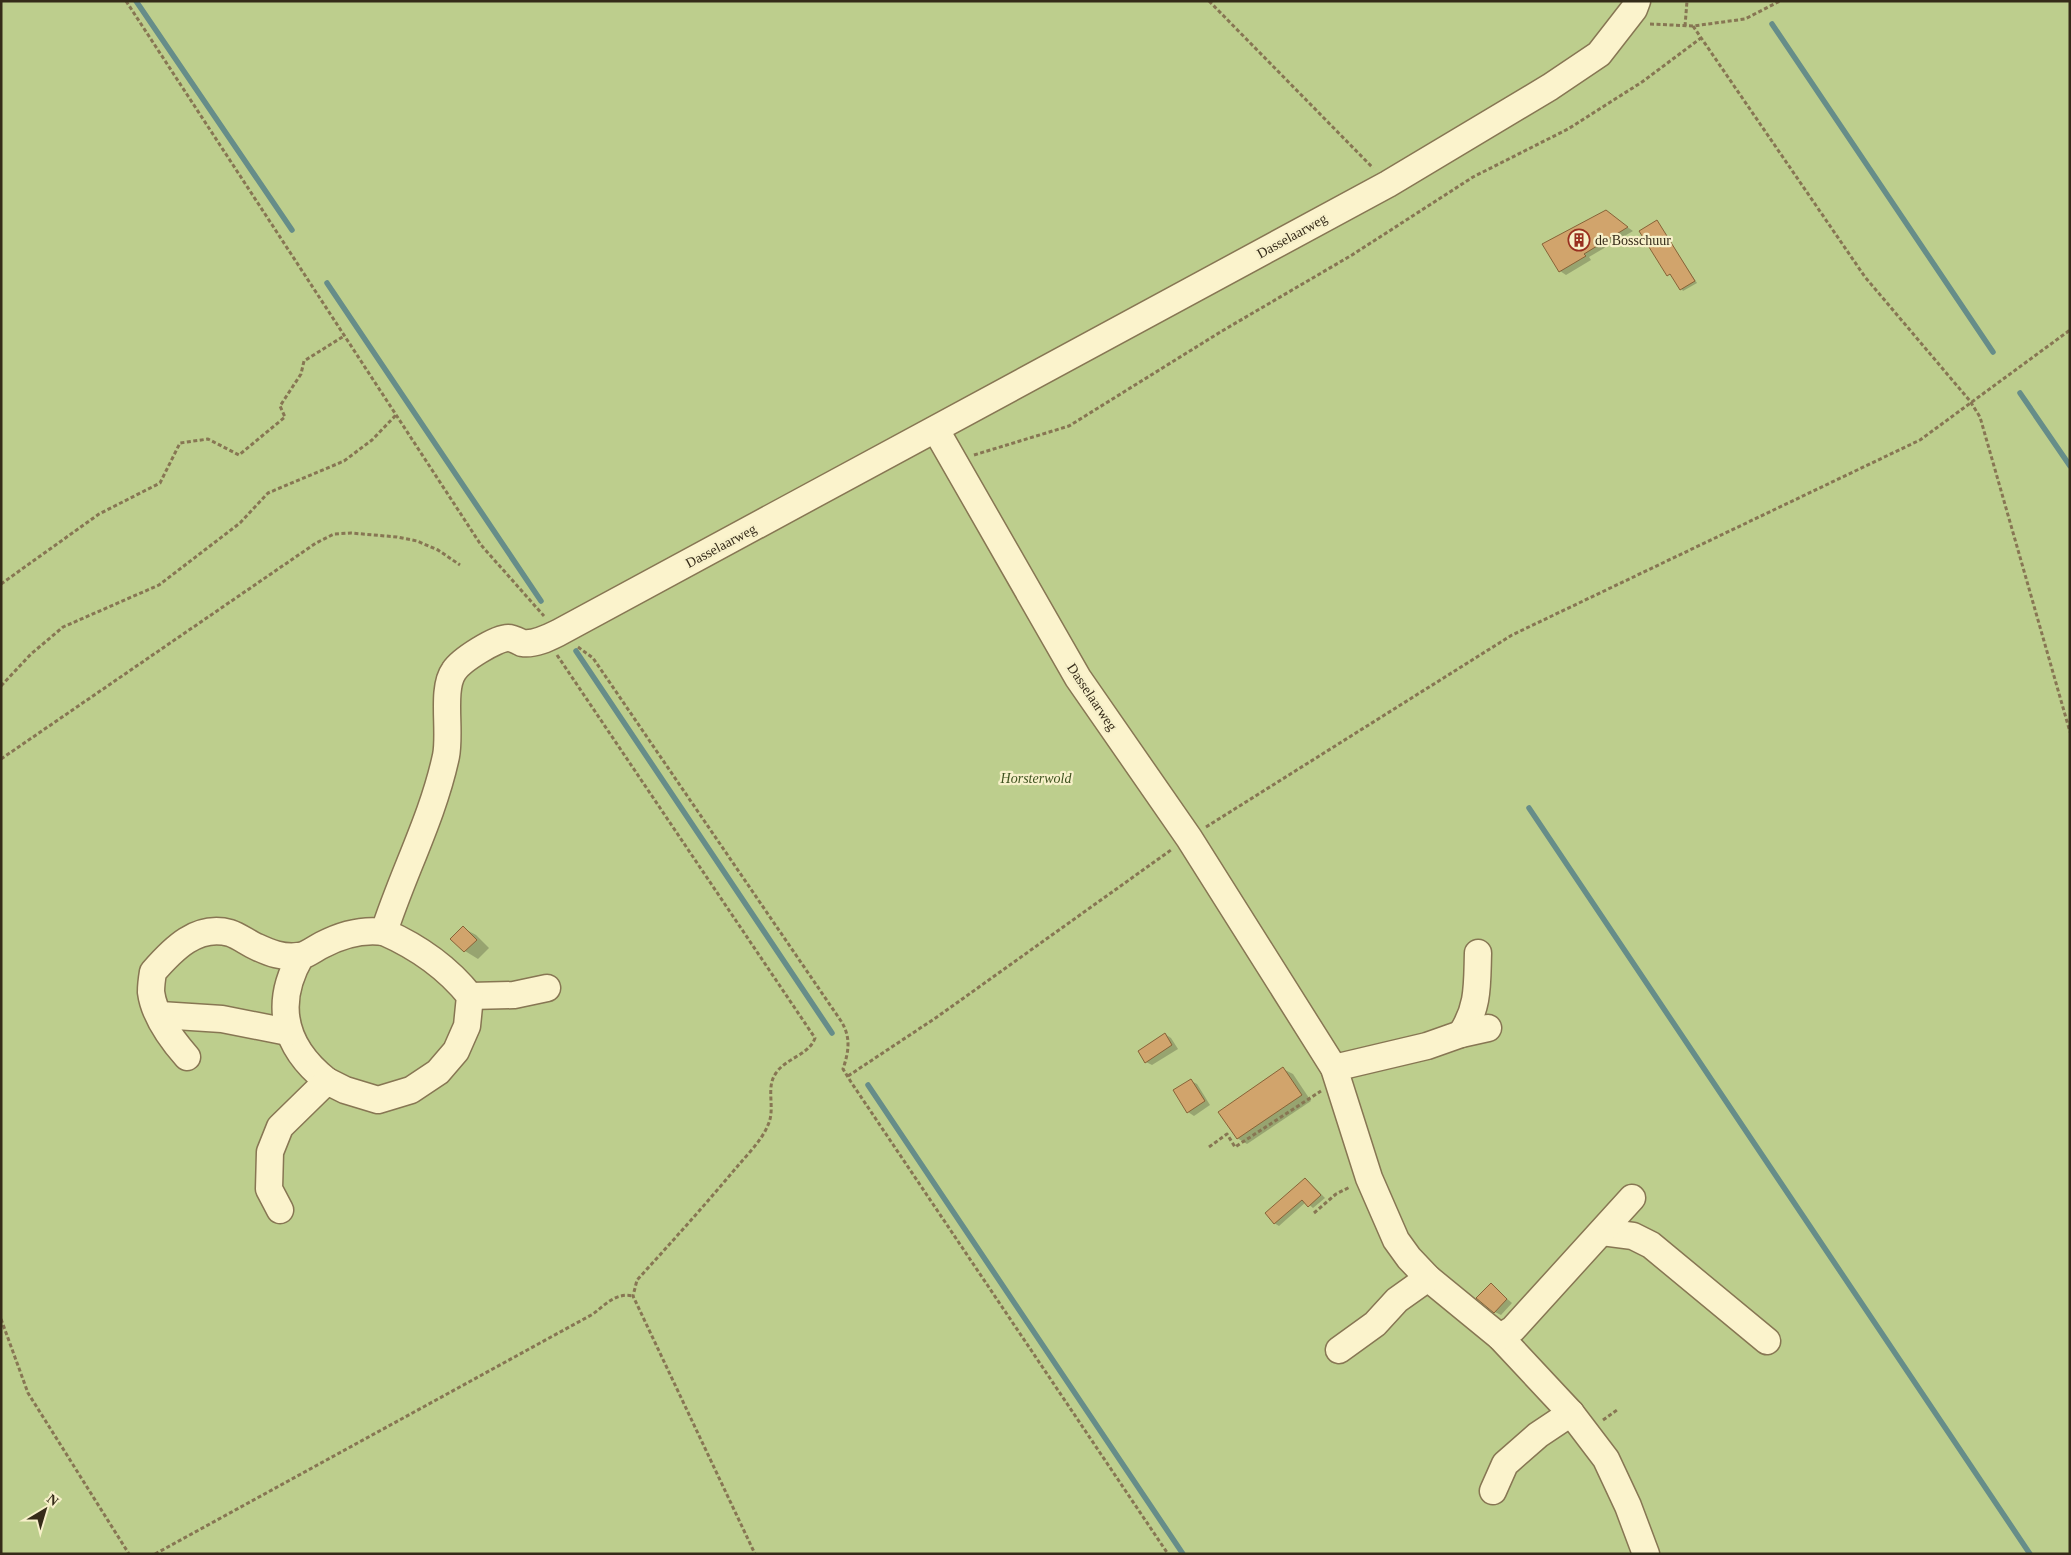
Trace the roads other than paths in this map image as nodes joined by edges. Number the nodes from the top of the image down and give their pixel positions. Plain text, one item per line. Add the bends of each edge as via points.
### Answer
1 (1633, 9) edge
2 (936, 430) junction
3 (384, 932) junction
4 (1478, 953) dead end
5 (301, 956) junction
6 (546, 988) dead end
7 (470, 996) junction
8 (160, 1015) junction
9 (1488, 1028) dead end
10 (288, 1032) junction
11 (1461, 1034) junction
12 (187, 1057) dead end
13 (1336, 1075) junction
14 (327, 1080) junction
15 (1632, 1198) dead end
16 (280, 1210) dead end
17 (1602, 1232) junction
18 (1428, 1278) junction
19 (1500, 1338) junction
20 (1767, 1341) dead end
21 (1339, 1350) dead end
22 (1571, 1413) junction
23 (1493, 1491) dead end
24 (1646, 1554) edge

1 - 2 street, Dasselaarweg via 1599,54 1550,87 1388,184
2 - 3 street, Dasselaarweg via 552,636 524,643 508,638 490,643 454,670 446,688 448,738 438,786
2 - 13 street, Dasselaarweg via 1078,678 1189,838
3 - 5 street via 369,930 351,934
3 - 7 street via 437,962
4 - 11 street via 1476,1001
5 - 8 street via 286,957 268,952 232,934 218,931 200,933 183,942 153,972 151,991
5 - 10 street via 290,974 285,995
6 - 7 street via 514,995
7 - 14 street via 467,1026 456,1051 438,1072 411,1090 378,1100
8 - 10 street via 222,1019
8 - 12 street via 175,1044
9 - 11 street
10 - 14 street via 296,1049
11 - 13 street
13 - 18 street, Dasselaarweg via 1369,1178 1396,1240
14 - 16 street via 280,1128 270,1152 269,1189
15 - 17 street
17 - 19 street via 1513,1329
17 - 20 street via 1633,1236 1651,1245
18 - 19 street, Dasselaarweg
18 - 21 street
19 - 22 street, Dasselaarweg
22 - 23 street via 1538,1435 1506,1464
22 - 24 street, Dasselaarweg via 1606,1459

